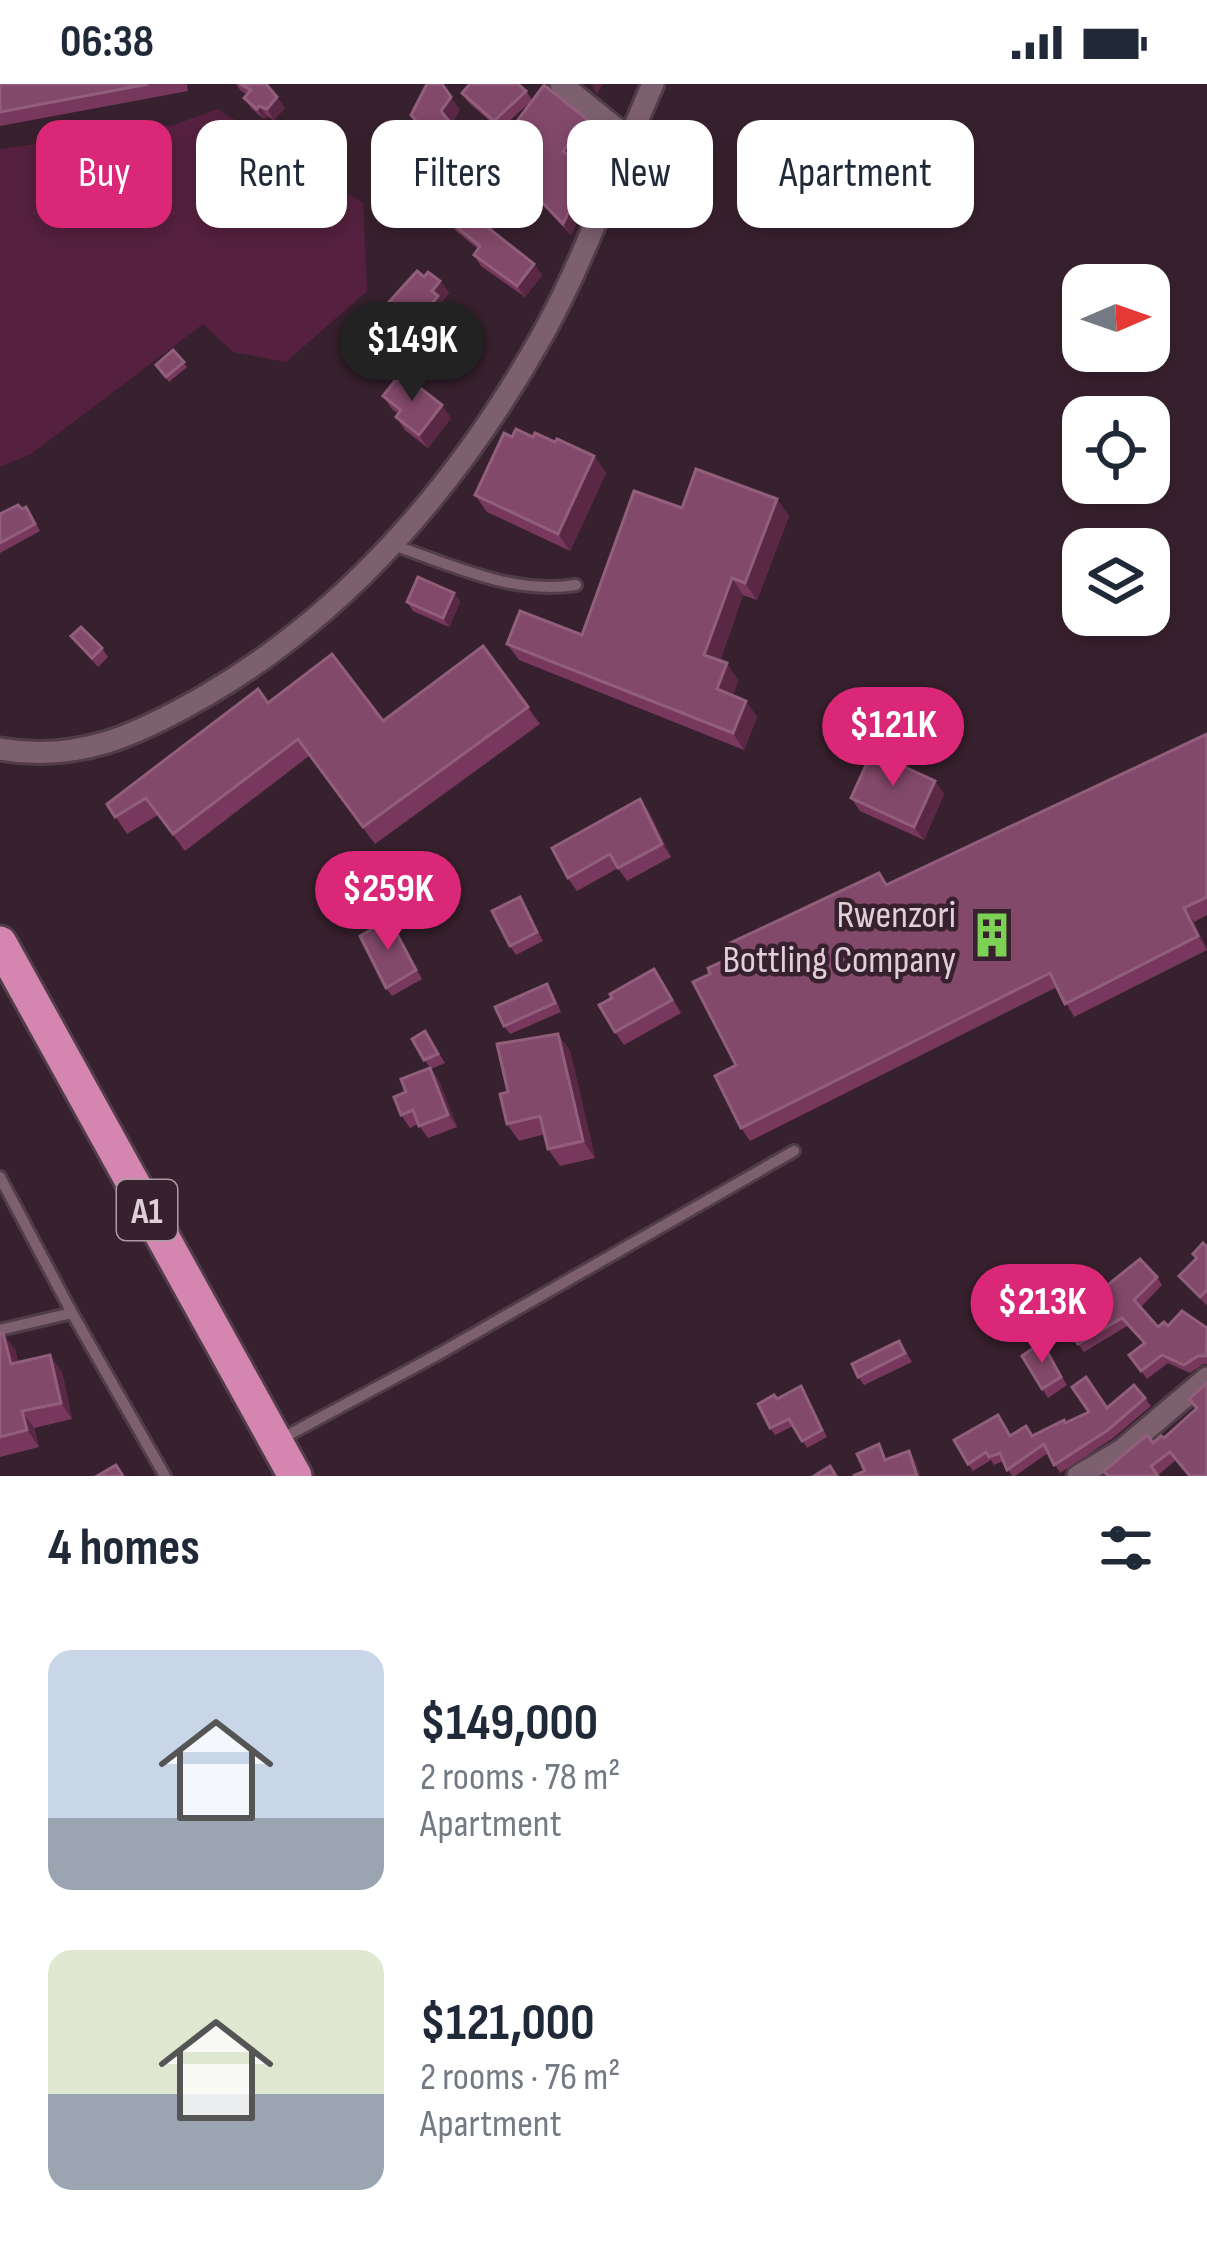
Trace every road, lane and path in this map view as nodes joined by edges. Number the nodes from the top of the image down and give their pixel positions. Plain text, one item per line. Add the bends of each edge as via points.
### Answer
1 (561, 84) edge
2 (653, 84) edge
3 (606, 120) edge
4 (637, 120) edge
5 (590, 228) edge
6 (393, 545) junction
7 (576, 585) dead end
8 (0, 749) edge
9 (0, 944) edge
10 (794, 1151) dead end
11 (0, 1177) edge
12 (72, 1313) junction
13 (0, 1330) edge
14 (1207, 1378) edge
15 (276, 1442) junction
16 (165, 1476) edge
17 (295, 1476) edge
18 (1078, 1476) edge

1 - 3 street
2 - 4 street
5 - 6 street via 544,333 465,457
6 - 7 lane via 508,584
6 - 8 street via 277,647 139,732 91,749
9 - 15 highway, A1
10 - 15 lane
11 - 12 lane
12 - 13 lane
12 - 16 lane
14 - 18 street
15 - 17 highway, A1

